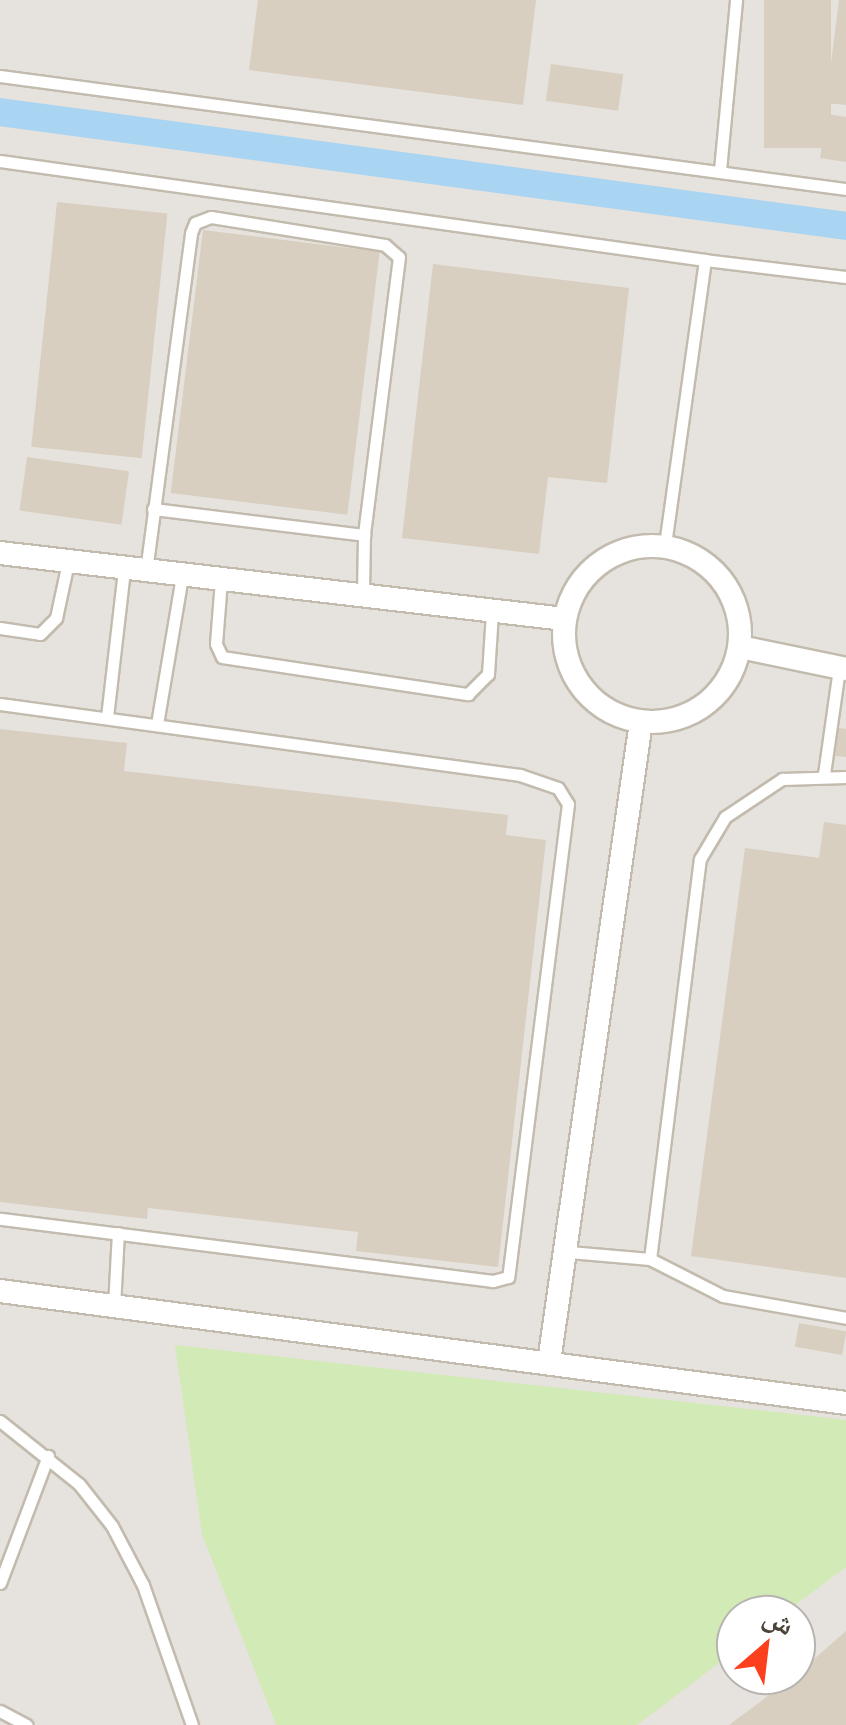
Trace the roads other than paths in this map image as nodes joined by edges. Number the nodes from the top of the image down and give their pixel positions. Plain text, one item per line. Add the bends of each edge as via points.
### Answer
1 (736, 0) edge
2 (0, 76) edge
3 (0, 161) edge
4 (720, 170) junction
5 (846, 189) edge
6 (705, 260) junction
7 (846, 278) edge
8 (153, 508) junction
9 (364, 535) junction
10 (665, 546) junction
11 (0, 554) edge
12 (68, 562) junction
13 (135, 571) junction
14 (182, 576) junction
15 (221, 580) junction
16 (363, 600) junction
17 (492, 612) junction
18 (564, 620) junction
19 (0, 628) edge
20 (740, 647) junction
21 (842, 668) edge
22 (0, 704) edge
23 (107, 717) junction
24 (641, 722) junction
25 (157, 724) junction
26 (824, 774) junction
27 (846, 777) edge
28 (0, 1218) edge
29 (118, 1233) junction
30 (569, 1252) junction
31 (650, 1259) junction
32 (0, 1291) edge
33 (114, 1306) junction
34 (846, 1318) edge
35 (549, 1362) junction
36 (846, 1403) edge
37 (0, 1421) edge
38 (48, 1456) junction
39 (0, 1583) edge
40 (0, 1711) edge
41 (26, 1725) edge
42 (192, 1725) edge

1 - 4 lane
2 - 4 lane
3 - 6 lane
4 - 5 lane
6 - 7 lane
6 - 10 lane
8 - 9 lane
8 - 9 lane via 191,233 194,223 211,217 385,245 399,257
8 - 13 lane
9 - 16 lane
10 - 18 street via 611,555 589,571
10 - 20 street via 714,571 740,620
11 - 12 street
12 - 13 street
12 - 19 lane via 56,618 40,634
13 - 14 street
13 - 23 lane
14 - 15 street
14 - 25 lane
15 - 16 street
15 - 17 lane via 216,644 222,657 468,694 488,674
16 - 17 street
17 - 18 street
18 - 24 street via 575,678 603,708
20 - 21 street
20 - 24 street via 722,689 706,705 664,722
21 - 26 lane
22 - 23 lane
23 - 25 lane
24 - 30 street
25 - 29 lane via 532,778 564,795 566,835 508,1276 493,1281
26 - 27 lane
26 - 31 lane via 782,778 744,800 700,859
28 - 29 lane
29 - 33 lane
30 - 31 lane
30 - 35 street
31 - 34 lane via 723,1296
32 - 33 street
33 - 35 street
35 - 36 street
37 - 38 lane
38 - 39 lane
38 - 42 lane via 112,1526 143,1585
40 - 41 lane

